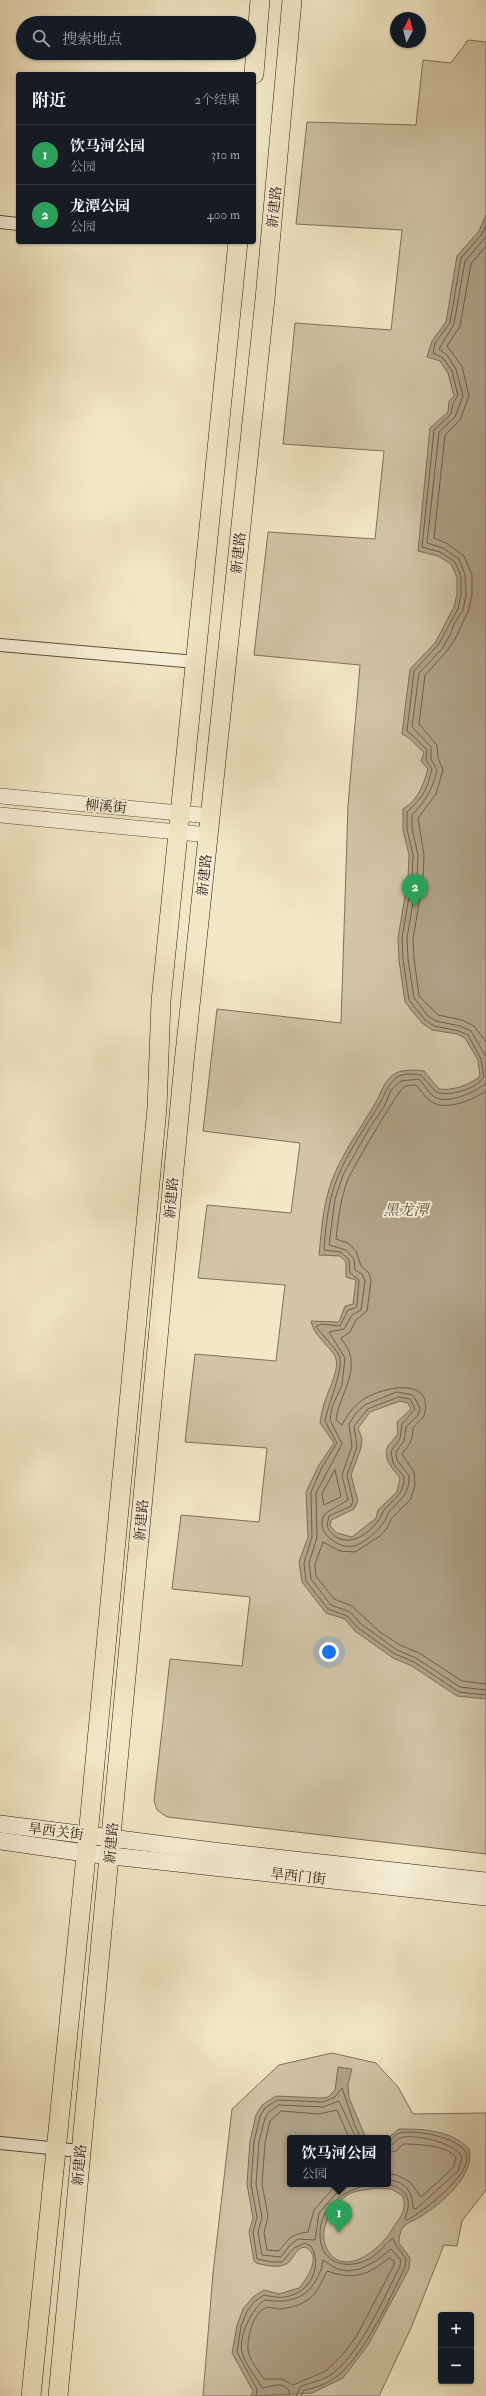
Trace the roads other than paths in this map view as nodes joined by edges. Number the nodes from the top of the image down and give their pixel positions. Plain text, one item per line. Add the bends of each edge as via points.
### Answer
1 (260, 0) edge
2 (292, 0) edge
3 (256, 49) edge
4 (255, 60) edge
5 (254, 72) edge
6 (0, 222) edge
7 (16, 224) edge
8 (234, 244) edge
9 (0, 645) edge
10 (196, 662) junction
11 (0, 796) edge
12 (181, 813) junction
13 (0, 815) edge
14 (211, 816) junction
15 (179, 832) junction
16 (209, 835) junction
17 (0, 1824) edge
18 (0, 1841) edge
19 (86, 1844) junction
20 (110, 1847) junction
21 (486, 1881) edge
22 (486, 1897) edge
23 (0, 2144) edge
24 (56, 2149) junction
25 (80, 2151) junction
26 (31, 2396) edge
27 (58, 2396) edge

1 - 3 main road
2 - 14 main road, 新建路 via 266,292
4 - 5 main road
6 - 7 street
8 - 10 main road, 新建路
9 - 10 street
10 - 12 main road, 新建路
11 - 12 street, 柳溪街
12 - 14 street, 柳溪街
12 - 15 main road, 新建路
13 - 15 street, 柳溪街
14 - 16 main road, 新建路
15 - 16 street, 柳溪街
15 - 19 main road, 新建路 via 161,1001 157,1108
16 - 20 main road, 新建路 via 184,1063
17 - 19 main road, 旱西关街
18 - 19 main road, 旱西关街
19 - 20 main road, 旱西关街
19 - 24 main road, 新建路
20 - 21 main road, 旱西门街
20 - 22 main road, 旱西门街
20 - 25 main road, 新建路
23 - 24 street
24 - 25 street
24 - 26 main road, 新建路
25 - 27 main road, 新建路

